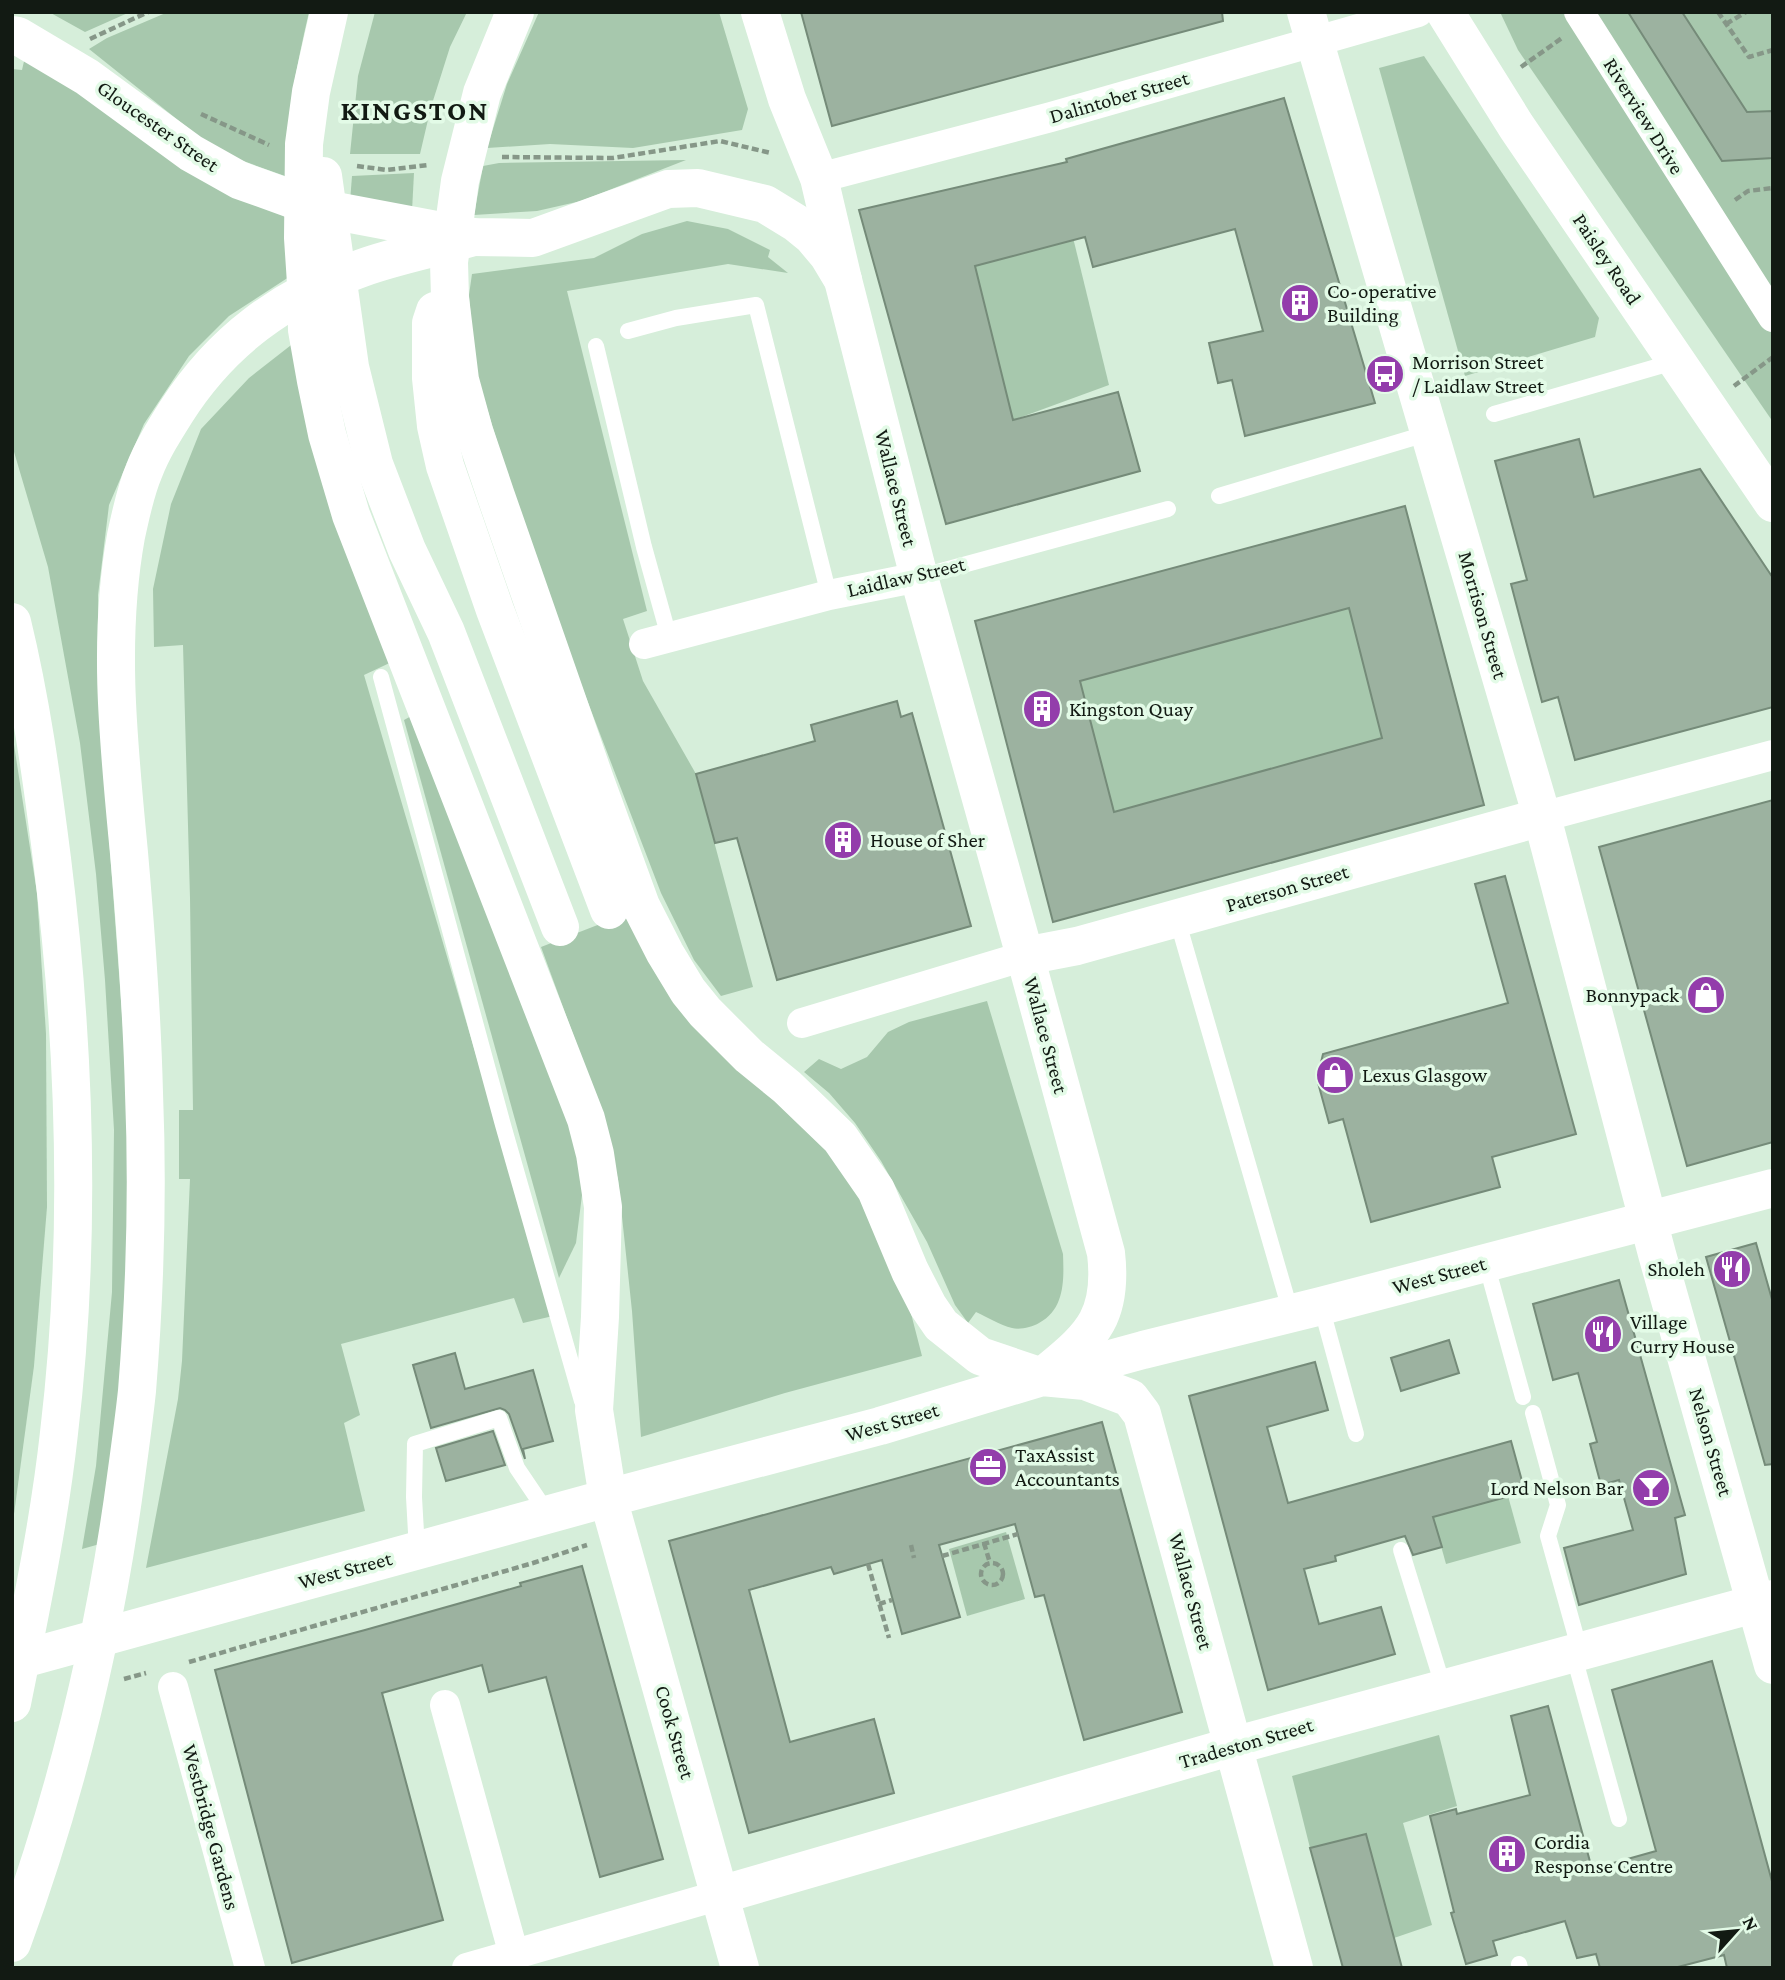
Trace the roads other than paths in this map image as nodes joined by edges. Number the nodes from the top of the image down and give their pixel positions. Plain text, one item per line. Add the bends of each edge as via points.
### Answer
1 (329, 12) edge
2 (515, 12) edge
3 (760, 12) edge
4 (1418, 12) edge
5 (1445, 12) edge
6 (1582, 17) edge
7 (1311, 27) edge
8 (12, 35) edge
9 (312, 92) junction
10 (819, 178) junction
11 (461, 250) junction
12 (843, 280) junction
13 (1768, 300) edge
14 (628, 331) dead end
15 (596, 345) dead end
16 (1677, 361) junction
17 (1494, 414) dead end
18 (1429, 433) junction
19 (1219, 496) dead end
20 (1773, 503) edge
21 (1168, 509) dead end
22 (919, 577) junction
23 (829, 594) junction
24 (12, 622) edge
25 (656, 641) joint
26 (381, 677) dead end
27 (1773, 755) edge
28 (1542, 817) junction
29 (609, 910) dead end
30 (1177, 919) junction
31 (560, 927) dead end
32 (1025, 956) junction
33 (802, 1023) dead end
34 (1773, 1188) edge
35 (1649, 1220) junction
36 (1486, 1263) junction
37 (1306, 1310) junction
38 (1042, 1377) junction
39 (1523, 1397) dead end
40 (1533, 1413) dead end
41 (1356, 1434) dead end
42 (608, 1498) junction
43 (548, 1514) junction
44 (417, 1550) junction
45 (1401, 1550) dead end
46 (1764, 1601) edge
47 (1576, 1652) junction
48 (12, 1662) edge
49 (1773, 1665) edge
50 (169, 1674) road end
51 (1444, 1689) junction
52 (12, 1703) edge
53 (446, 1705) dead end
54 (1233, 1746) junction
55 (1619, 1819) dead end
56 (720, 1895) junction
57 (12, 1943) edge
58 (514, 1955) junction
59 (250, 1968) edge
60 (467, 1968) edge
61 (740, 1968) edge
62 (1294, 1968) edge

1 - 9 main road, Cook Street
2 - 11 main road via 482,93 460,181
3 - 10 main road, Wallace Street via 787,99
4 - 7 street, Dalintober Street
5 - 16 main road, Paisley Road
6 - 13 street, Riverview Drive via 1709,219
7 - 10 street, Dalintober Street via 1051,117
7 - 18 main road, Morrison Street
8 - 11 main road, Gloucester Street via 87,77 191,153 239,180
9 - 31 main road via 350,367 374,464 407,550 446,632
9 - 42 main road, Cook Street via 304,144 307,330 327,434 351,515 586,1119 595,1154 603,1207 594,1410
10 - 12 main road, Wallace Street
11 - 12 main road via 533,237 668,189 698,188 765,204 796,223 828,255
11 - 29 main road via 431,323 436,426 445,466 495,610
11 - 38 main road via 450,298 460,380 474,430 641,906 665,953 705,1012 840,1139 876,1190 910,1271 941,1325 980,1356
11 - 57 main road via 362,268 294,298 243,332 193,386 161,436 132,509 122,561 115,665 145,1098 145,1255 137,1393 118,1539 76,1736
12 - 22 main road, Wallace Street
14 - 23 lane via 676,318 756,306
15 - 25 lane via 644,547
16 - 17 lane
16 - 20 main road, Paisley Road
18 - 19 lane
18 - 28 main road, Morrison Street
21 - 22 lane, Laidlaw Street
22 - 23 street, Laidlaw Street
22 - 32 main road, Wallace Street
23 - 25 street, Laidlaw Street
24 - 52 main road via 44,795 62,944 74,1153 70,1311 59,1433
26 - 42 lane
27 - 28 street, Paterson Street
28 - 30 main road, Paterson Street
28 - 35 main road, Morrison Street
30 - 32 main road, Paterson Street
30 - 37 lane
32 - 33 street, Paterson Street
32 - 38 main road, Wallace Street via 1109,1275 1106,1300 1094,1329
34 - 35 main road, West Street
35 - 36 main road, West Street
35 - 46 main road, Nelson Street
36 - 37 main road, West Street
36 - 39 lane
37 - 38 main road, West Street
37 - 41 lane
38 - 42 main road, West Street via 880,1426
38 - 54 main road, Wallace Street via 1086,1381 1130,1398 1142,1414
40 - 47 lane via 1558,1505 1548,1535
42 - 43 main road, West Street
42 - 56 main road, Cook Street
43 - 44 main road, West Street
43 - 44 lane via 517,1468 499,1418 415,1444
44 - 48 main road, West Street
45 - 51 lane
46 - 47 main road, Tradeston Street
46 - 49 main road, Nelson Street
47 - 51 main road, Tradeston Street
47 - 55 lane
50 - 59 street, Westbridge Gardens
51 - 54 main road, Tradeston Street
53 - 58 street
54 - 56 main road, Tradeston Street
54 - 62 main road, Wallace Street
56 - 58 street
56 - 61 main road, Cook Street
58 - 60 street

